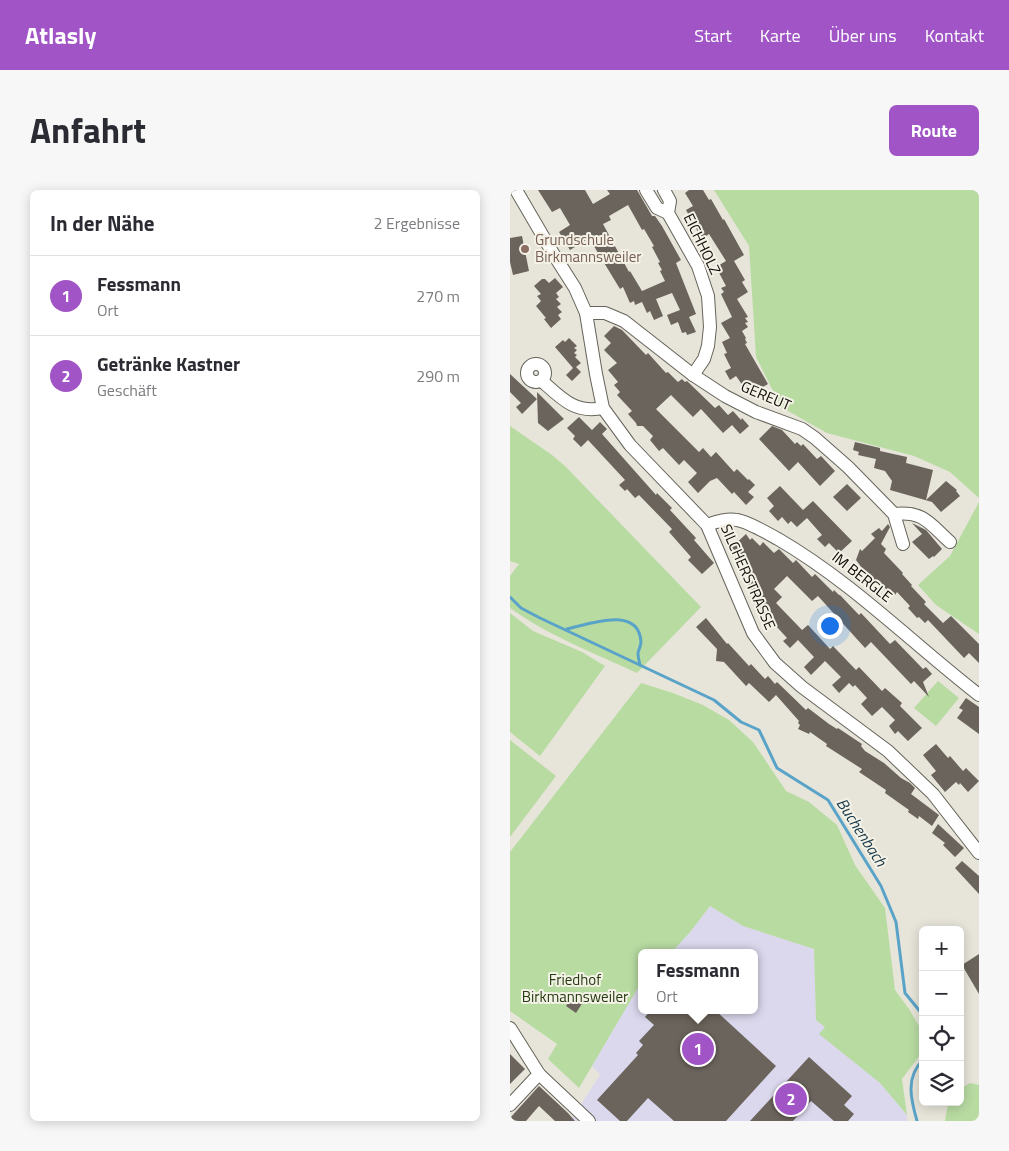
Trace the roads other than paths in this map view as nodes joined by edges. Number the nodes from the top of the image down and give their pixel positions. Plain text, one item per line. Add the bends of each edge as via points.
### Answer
1 (516, 190) edge
2 (646, 190) edge
3 (664, 190) edge
4 (668, 213) junction
5 (586, 313) junction
6 (693, 375) junction
7 (542, 381) dead end
8 (603, 408) junction
9 (894, 514) junction
10 (707, 525) junction
11 (950, 542) dead end
12 (903, 544) dead end
13 (979, 695) edge
14 (979, 853) edge
15 (510, 1028) edge
16 (539, 1074) junction
17 (510, 1105) edge
18 (589, 1121) edge

1 - 5 street, SILCHERSTRASSE via 575,288
2 - 4 street, EICHHOLZ via 657,208
3 - 4 street, EICHHOLZ via 670,201
4 - 6 street, EICHHOLZ via 698,266 708,296 708,346
5 - 6 street, GEREUT via 605,312 624,321
5 - 8 street, SILCHERSTRASSE
6 - 9 street, GEREUT via 756,412 802,429 848,467
7 - 8 street via 562,400 575,406 590,411
8 - 10 street, SILCHERSTRASSE via 630,445
9 - 11 street via 913,513 923,517
9 - 12 street, GEREUT
10 - 13 street, IM BERGLE via 737,520 763,530 799,551 845,583
10 - 14 street, SILCHERSTRASSE via 752,633 775,663 888,751 933,794
15 - 16 street
16 - 17 street
16 - 18 street

